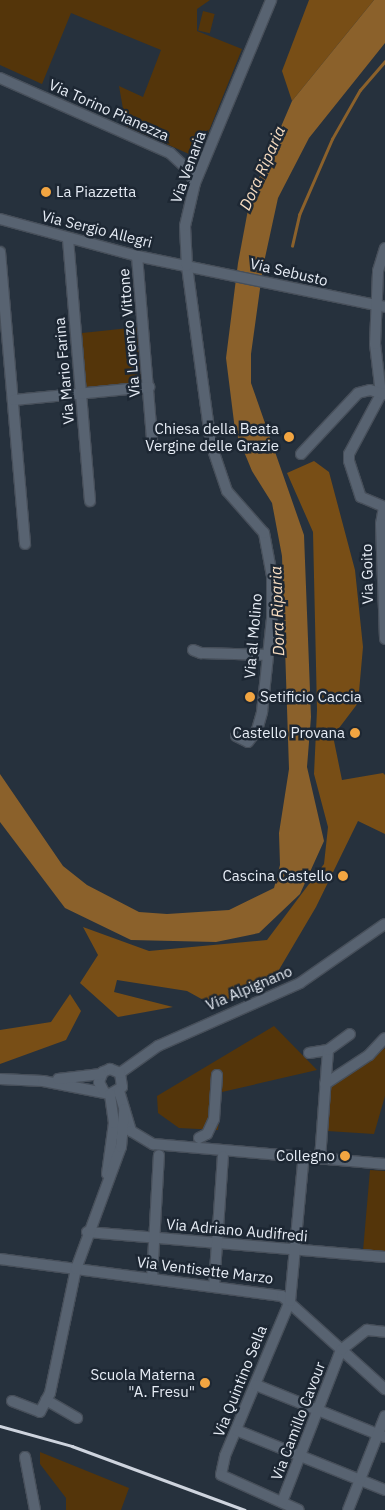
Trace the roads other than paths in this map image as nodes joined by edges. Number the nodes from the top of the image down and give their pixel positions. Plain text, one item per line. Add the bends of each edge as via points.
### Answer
1 (271, 0) edge
2 (0, 78) edge
3 (195, 183) junction
4 (0, 219) edge
5 (68, 239) junction
6 (385, 248) edge
7 (0, 252) edge
8 (138, 256) junction
9 (187, 266) junction
10 (380, 308) edge
11 (203, 383) joint
12 (149, 388) junction
13 (383, 394) edge
14 (81, 395) junction
15 (14, 400) junction
16 (152, 438) dead end
17 (301, 454) dead end
18 (90, 501) dead end
19 (385, 507) edge
20 (25, 544) dead end
21 (385, 640) edge
22 (193, 650) dead end
23 (268, 655) junction
24 (236, 736) dead end
25 (385, 924) edge
26 (350, 1034) dead end
27 (385, 1038) edge
28 (328, 1050) junction
29 (309, 1054) dead end
30 (101, 1074) junction
31 (120, 1074) junction
32 (217, 1075) dead end
33 (0, 1079) edge
34 (43, 1081) junction
35 (326, 1084) junction
36 (110, 1092) junction
37 (124, 1109) junction
38 (199, 1138) dead end
39 (159, 1155) dead end
40 (223, 1156) dead end
41 (320, 1159) junction
42 (303, 1163) dead end
43 (385, 1164) edge
44 (105, 1189) junction
45 (87, 1232) junction
46 (155, 1238) junction
47 (218, 1244) junction
48 (295, 1250) junction
49 (385, 1257) edge
50 (0, 1259) edge
51 (76, 1268) junction
52 (152, 1278) junction
53 (214, 1287) junction
54 (290, 1301) junction
55 (385, 1332) edge
56 (341, 1350) junction
57 (256, 1385) junction
58 (385, 1389) edge
59 (12, 1400) dead end
60 (46, 1400) junction
61 (319, 1410) junction
62 (385, 1416) edge
63 (77, 1418) dead end
64 (236, 1430) junction
65 (382, 1435) edge
66 (300, 1456) junction
67 (25, 1457) dead end
68 (360, 1480) junction
69 (385, 1490) edge
70 (282, 1502) junction
71 (35, 1510) edge
72 (299, 1510) edge
73 (348, 1510) edge

1 - 3 street, Via Venaria
2 - 3 street, Via Torino Pianezza via 170,153 187,169
3 - 9 street, Via Venaria via 185,226
4 - 5 street, Via Sergio Allegri
5 - 8 street, Via Sergio Allegri
5 - 14 street, Via Mario Farina
6 - 10 street via 378,271
7 - 15 street
8 - 9 street, Via Sergio Allegri
8 - 12 street, Via Lorenzo Vittone
9 - 10 street, Via Sebusto
9 - 11 street, Via Venaria
10 - 13 street via 375,344
11 - 23 street, Via al Molino via 211,444 227,491 264,534 272,576
12 - 14 street
12 - 16 street, Via Lorenzo Vittone
13 - 17 street via 370,390 358,393
13 - 19 street via 349,454 349,461 361,497
14 - 15 street
14 - 18 street, Via Mario Farina
15 - 20 street
19 - 21 street, Via Goito via 381,524
22 - 23 street
23 - 24 street, Via al Molino via 257,730 248,742
25 - 31 street, Via Alpignano via 300,983 158,1046
26 - 28 street
27 - 35 street via 362,1060
28 - 29 street
28 - 35 street
30 - 31 street via 110,1069
30 - 34 street
30 - 36 street via 99,1082
31 - 36 street via 123,1081
32 - 38 street via 214,1119 207,1134
33 - 34 street
34 - 36 street
35 - 41 street
36 - 37 street
36 - 44 street via 114,1123
37 - 41 street via 131,1131 153,1144
37 - 44 street via 121,1147
39 - 46 street
40 - 47 street
41 - 43 street
42 - 48 street, Via Quintino Sella
44 - 45 street
45 - 46 street, Via Adriano Audifredi
45 - 51 street
46 - 47 street, Via Adriano Audifredi
46 - 52 street
47 - 48 street, Via Adriano Audifredi
47 - 53 street
48 - 49 street, Via Adriano Audifredi
48 - 54 street, Via Quintino Sella
50 - 51 street, Via Ventisette Marzo
51 - 52 street, Via Ventisette Marzo
51 - 60 street
52 - 53 street, Via Ventisette Marzo
53 - 54 street, Via Ventisette Marzo via 282,1296
54 - 56 street, Via Ventisette Marzo
54 - 57 street, Via Quintino Sella
55 - 56 street via 367,1330
56 - 58 street, Via Ventisette Marzo
56 - 61 street, Via Camillo Cavour
57 - 61 street
57 - 64 street, Via Quintino Sella
59 - 60 street via 40,1412
60 - 63 street
61 - 65 street
61 - 66 street, Via Camillo Cavour
62 - 65 street
64 - 66 street
64 - 70 street, Via Quintino Sella via 221,1475
65 - 68 street
66 - 68 street
66 - 70 street, Via Camillo Cavour
67 - 71 street
68 - 69 street
68 - 73 street
70 - 72 street

